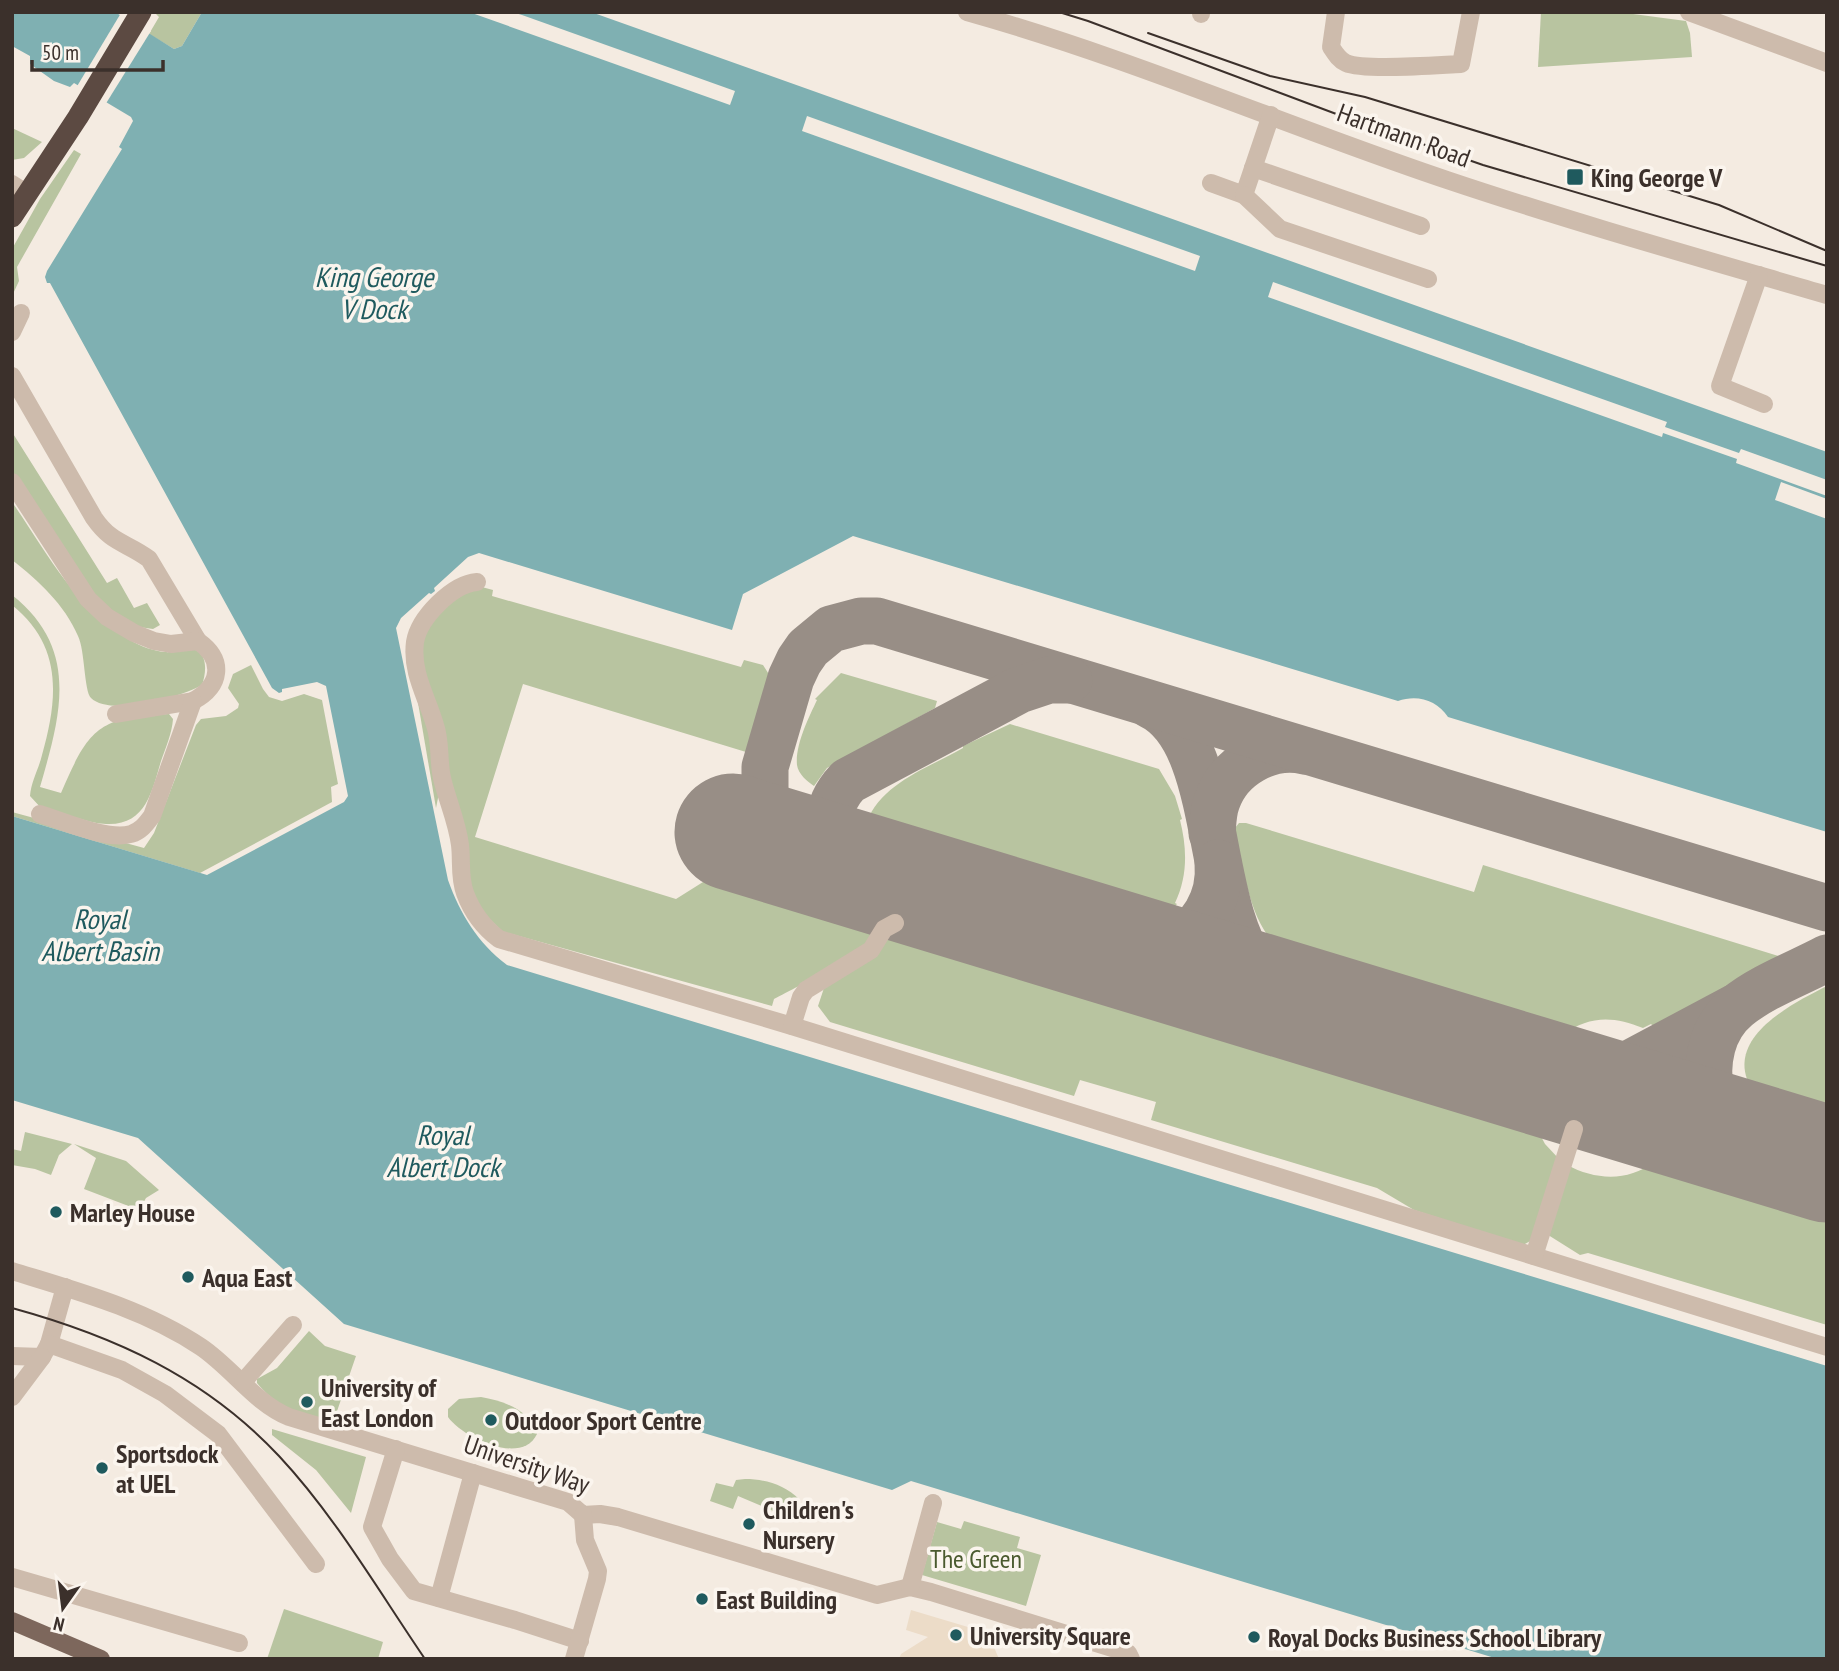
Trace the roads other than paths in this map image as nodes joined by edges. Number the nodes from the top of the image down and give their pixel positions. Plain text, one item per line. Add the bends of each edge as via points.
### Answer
1 (141, 12) edge
2 (967, 12) edge
3 (1336, 12) edge
4 (1471, 12) edge
5 (1689, 12) edge
6 (1827, 63) edge
7 (1271, 115) junction
8 (1253, 168) junction
9 (1210, 183) dead end
10 (19, 189) edge
11 (1244, 195) junction
12 (12, 216) edge
13 (1422, 226) dead end
14 (1759, 275) junction
15 (1429, 279) dead end
16 (1827, 295) edge
17 (21, 313) dead end
18 (12, 332) edge
19 (12, 376) edge
20 (1764, 404) dead end
21 (12, 482) edge
22 (477, 582) dead end
23 (198, 641) junction
24 (193, 701) junction
25 (116, 714) dead end
26 (40, 814) dead end
27 (895, 923) dead end
28 (792, 1026) junction
29 (1574, 1129) dead end
30 (1534, 1256) junction
31 (12, 1271) edge
32 (65, 1287) junction
33 (293, 1325) dead end
34 (1827, 1347) edge
35 (46, 1350) junction
36 (12, 1356) edge
37 (243, 1382) junction
38 (12, 1397) edge
39 (396, 1449) junction
40 (472, 1473) junction
41 (933, 1503) dead end
42 (583, 1515) junction
43 (316, 1564) dead end
44 (12, 1577) edge
45 (910, 1587) junction
46 (439, 1598) junction
47 (12, 1621) edge
48 (580, 1641) junction
49 (239, 1643) dead end
50 (101, 1659) edge
51 (574, 1659) edge
52 (1131, 1659) edge

1 - 10 highway via 78,117
2 - 7 street, Hartmann Road
3 - 4 street via 1331,47 1344,62 1454,65
5 - 6 street
7 - 8 street
7 - 14 street, Hartmann Road via 1447,180
8 - 11 street
8 - 13 street
9 - 11 street
10 - 12 highway
11 - 15 street via 1280,229
14 - 16 street, Hartmann Road
14 - 20 street via 1720,386
17 - 18 street
19 - 23 street via 105,534 149,559
21 - 23 street via 89,599 107,617 154,641
22 - 28 street via 457,589 430,611 418,631 415,651 420,687 436,726 443,780 456,822 461,881 480,921 499,939 523,948
23 - 24 street via 213,656 216,676 209,691
24 - 25 street
24 - 26 street via 152,817 144,828 132,834 105,833
27 - 28 street via 884,929 871,950 806,990
28 - 30 street
29 - 30 street
30 - 34 street
31 - 32 street, University Way
32 - 35 street
32 - 37 street, University Way via 166,1326 214,1355
33 - 37 street
35 - 36 street
35 - 38 street
35 - 43 street via 122,1370 165,1394 218,1434
37 - 39 street, University Way via 277,1412
39 - 40 street, University Way
39 - 46 street via 372,1527 414,1591
40 - 42 street, University Way via 568,1502
40 - 46 street
41 - 45 street
42 - 45 street, University Way via 618,1517 877,1595
42 - 48 street via 585,1540 598,1571
44 - 49 street
45 - 52 street, University Way via 1128,1653
46 - 48 street
47 - 50 main road
48 - 51 street

